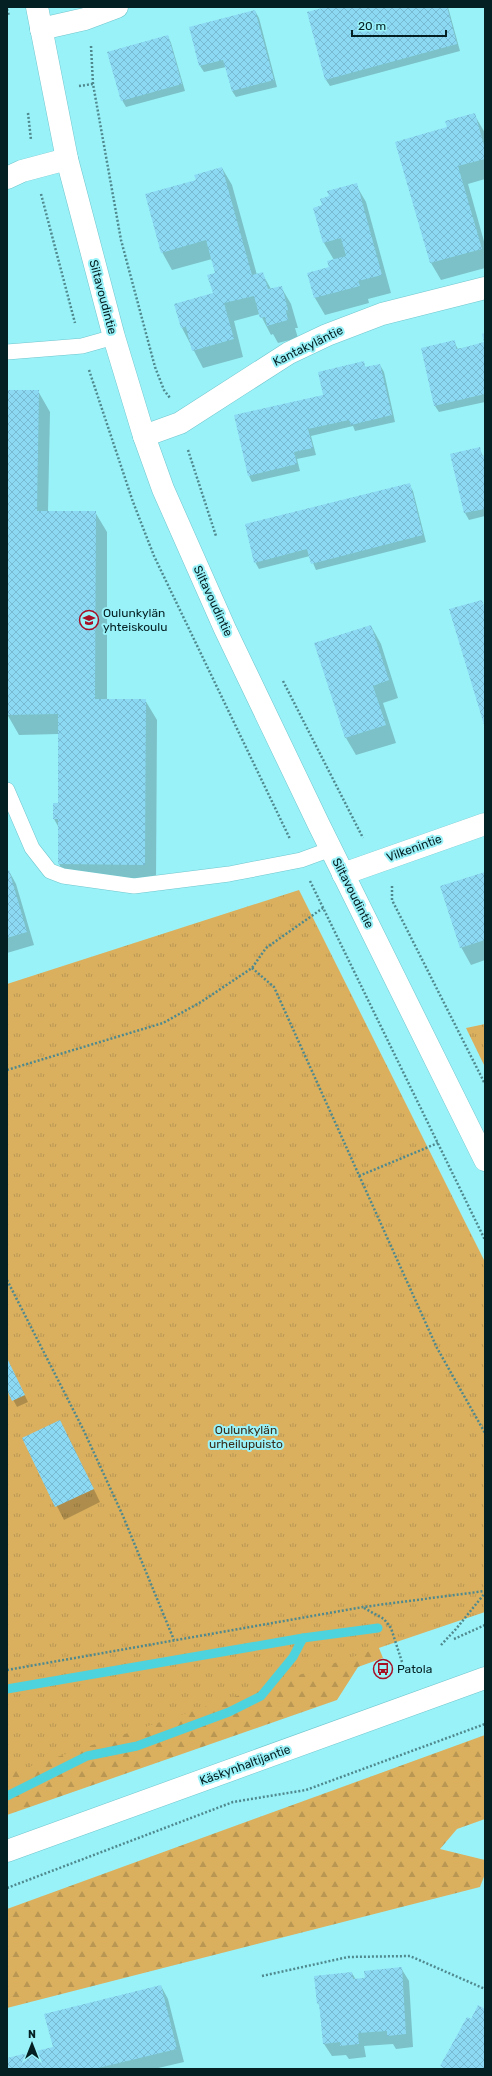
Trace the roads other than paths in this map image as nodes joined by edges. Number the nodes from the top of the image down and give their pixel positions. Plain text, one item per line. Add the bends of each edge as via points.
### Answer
1 (37, 7) edge
2 (117, 7) edge
3 (41, 29) junction
4 (67, 159) junction
5 (7, 178) edge
6 (485, 288) edge
7 (114, 337) junction
8 (7, 352) edge
9 (144, 436) junction
10 (7, 790) edge
11 (485, 824) edge
12 (331, 849) junction
13 (343, 874) junction
14 (485, 1160) edge
15 (484, 1677) edge
16 (7, 1851) edge

1 - 3 main road, Siltavoudintie
2 - 3 main road via 85,19
3 - 4 main road, Siltavoudintie
4 - 5 main road via 22,171
4 - 7 main road, Siltavoudintie
6 - 9 main road, Kantakyläntie via 382,314 327,335 289,353 180,423
7 - 8 lane via 82,346
7 - 9 main road, Siltavoudintie
9 - 12 main road, Siltavoudintie via 185,540
10 - 12 lane via 32,848 50,871 63,876 134,886 229,874 301,860
11 - 13 main road, Vilkenintie
12 - 13 main road, Siltavoudintie
13 - 14 main road, Siltavoudintie
15 - 16 main road, Käskynhaltijantie

